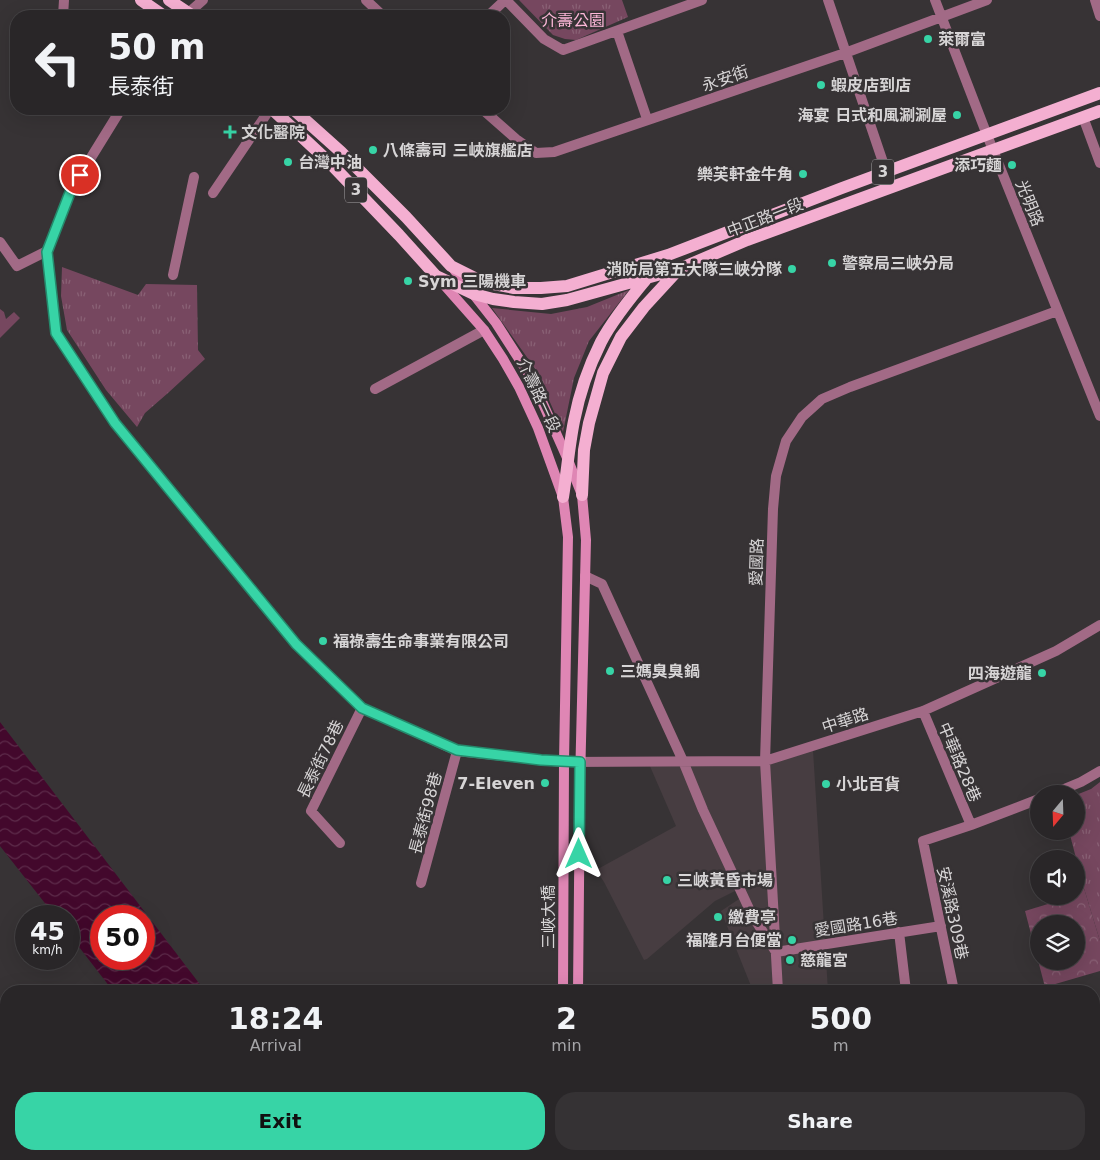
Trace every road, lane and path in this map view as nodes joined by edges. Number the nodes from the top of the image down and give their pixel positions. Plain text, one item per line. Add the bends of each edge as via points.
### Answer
1 (141, 0) edge
2 (170, 0) edge
3 (202, 0) edge
4 (506, 0) edge
5 (702, 0) edge
6 (828, 0) edge
7 (934, 0) edge
8 (987, 0) edge
9 (1095, 0) edge
10 (155, 10) edge
11 (183, 10) edge
12 (193, 10) edge
13 (495, 10) edge
14 (941, 16) junction
15 (1100, 16) edge
16 (617, 31) junction
17 (845, 53) junction
18 (1100, 93) edge
19 (1100, 111) edge
20 (117, 115) edge
21 (267, 115) edge
22 (278, 115) edge
23 (301, 115) edge
24 (489, 115) edge
25 (1083, 117) junction
26 (647, 120) junction
27 (987, 135) junction
28 (993, 150) junction
29 (1100, 164) edge
30 (886, 171) junction
31 (194, 177) dead end
32 (842, 188) junction
33 (213, 193) dead end
34 (848, 203) junction
35 (0, 242) edge
36 (47, 252) junction
37 (668, 254) junction
38 (451, 266) junction
39 (679, 269) junction
40 (173, 275) dead end
41 (436, 276) junction
42 (649, 277) junction
43 (474, 294) junction
44 (1057, 311) junction
45 (484, 330) junction
46 (375, 389) dead end
47 (1100, 416) edge
48 (568, 460) junction
49 (582, 495) junction
50 (563, 497) junction
51 (585, 576) junction
52 (1100, 625) edge
53 (362, 708) junction
54 (922, 711) junction
55 (457, 750) junction
56 (683, 761) junction
57 (765, 761) junction
58 (564, 762) junction
59 (580, 762) junction
60 (1100, 770) edge
61 (564, 782) joint
62 (580, 782) joint
63 (1074, 785) edge
64 (1030, 802) edge
65 (971, 825) junction
66 (340, 843) dead end
67 (421, 883) dead end
68 (941, 926) junction
69 (899, 932) junction
70 (776, 952) junction
71 (563, 985) edge
72 (578, 985) edge
73 (778, 985) edge
74 (905, 985) edge
75 (953, 985) edge

1 - 10 main road
2 - 11 main road
3 - 12 street
4 - 13 street
4 - 16 street via 544,39 563,50
5 - 16 street
6 - 17 street
7 - 14 street, 光明路
8 - 14 street, 永安街
9 - 15 street
14 - 17 street, 永安街
14 - 27 street, 光明路
16 - 26 street
17 - 26 street, 永安街
17 - 30 street
18 - 27 main road, 中正路一段 / 3
19 - 25 main road, 中正路一段 / 3
20 - 36 street via 71,190
21 - 33 street
22 - 41 main road, 介壽路一段 / 3 via 331,164
23 - 38 main road, 介壽路一段 / 3 via 406,217
24 - 26 street, 永安街 via 536,153 554,152
25 - 28 main road, 中正路一段 / 3
25 - 29 street
27 - 28 street, 光明路
27 - 30 main road, 中正路一段 / 3
28 - 34 main road, 中正路一段 / 3
28 - 44 street, 光明路
30 - 32 main road, 中正路一段 / 3
31 - 40 street
32 - 34 main road
32 - 37 main road, 中正路一段 / 3
34 - 39 main road, 中正路一段 / 3
35 - 36 street via 17,266
36 - 53 street via 56,333 115,423 296,644
37 - 38 main road, 中正路一段 / 3 via 567,286 541,288 514,288 483,282
37 - 42 main road
38 - 43 main road, 介壽路一段
39 - 42 main road, 中正路一段 / 3
39 - 49 main road via 620,337 603,373 584,450
41 - 43 main road, 中正路一段 / 3
41 - 45 main road, 介壽路一段
42 - 43 main road, 中正路一段 / 3 via 542,304
42 - 48 main road via 602,341 588,373 574,420
43 - 48 main road, 介壽路一段 via 532,379
44 - 47 street, 光明路
44 - 57 street, 愛國路 via 822,399 802,417 786,441 776,476 773,509
45 - 46 street
45 - 50 main road, 介壽路一段 via 519,387
48 - 49 main road, 介壽路一段
48 - 50 main road
49 - 51 main road, 介壽路一段
50 - 58 main road, 介壽路一段 via 568,537
51 - 56 street via 602,584
51 - 59 main road, 介壽路一段
52 - 54 street, 中華路 via 1056,651
53 - 55 street, 中華路
53 - 66 street, 長泰街78巷 via 311,811
54 - 57 street, 中華路
54 - 65 street, 中華路28巷
55 - 58 street, 中華路
55 - 67 street, 長泰街98巷
56 - 57 street, 中華路
56 - 59 street, 中華路
56 - 70 street via 752,915
57 - 70 street, 愛國路
58 - 59 street, 中華路
58 - 61 main road, 介壽路一段
59 - 62 main road, 介壽路一段
60 - 63 street
61 - 71 main road, 三峽大橋
62 - 72 main road, 三峽大橋
64 - 65 street
65 - 68 street, 安溪路309巷 via 923,840
68 - 69 street, 愛國路16巷
68 - 75 street, 安溪路309巷
69 - 70 street, 愛國路16巷
69 - 74 street
70 - 73 street, 愛國路

